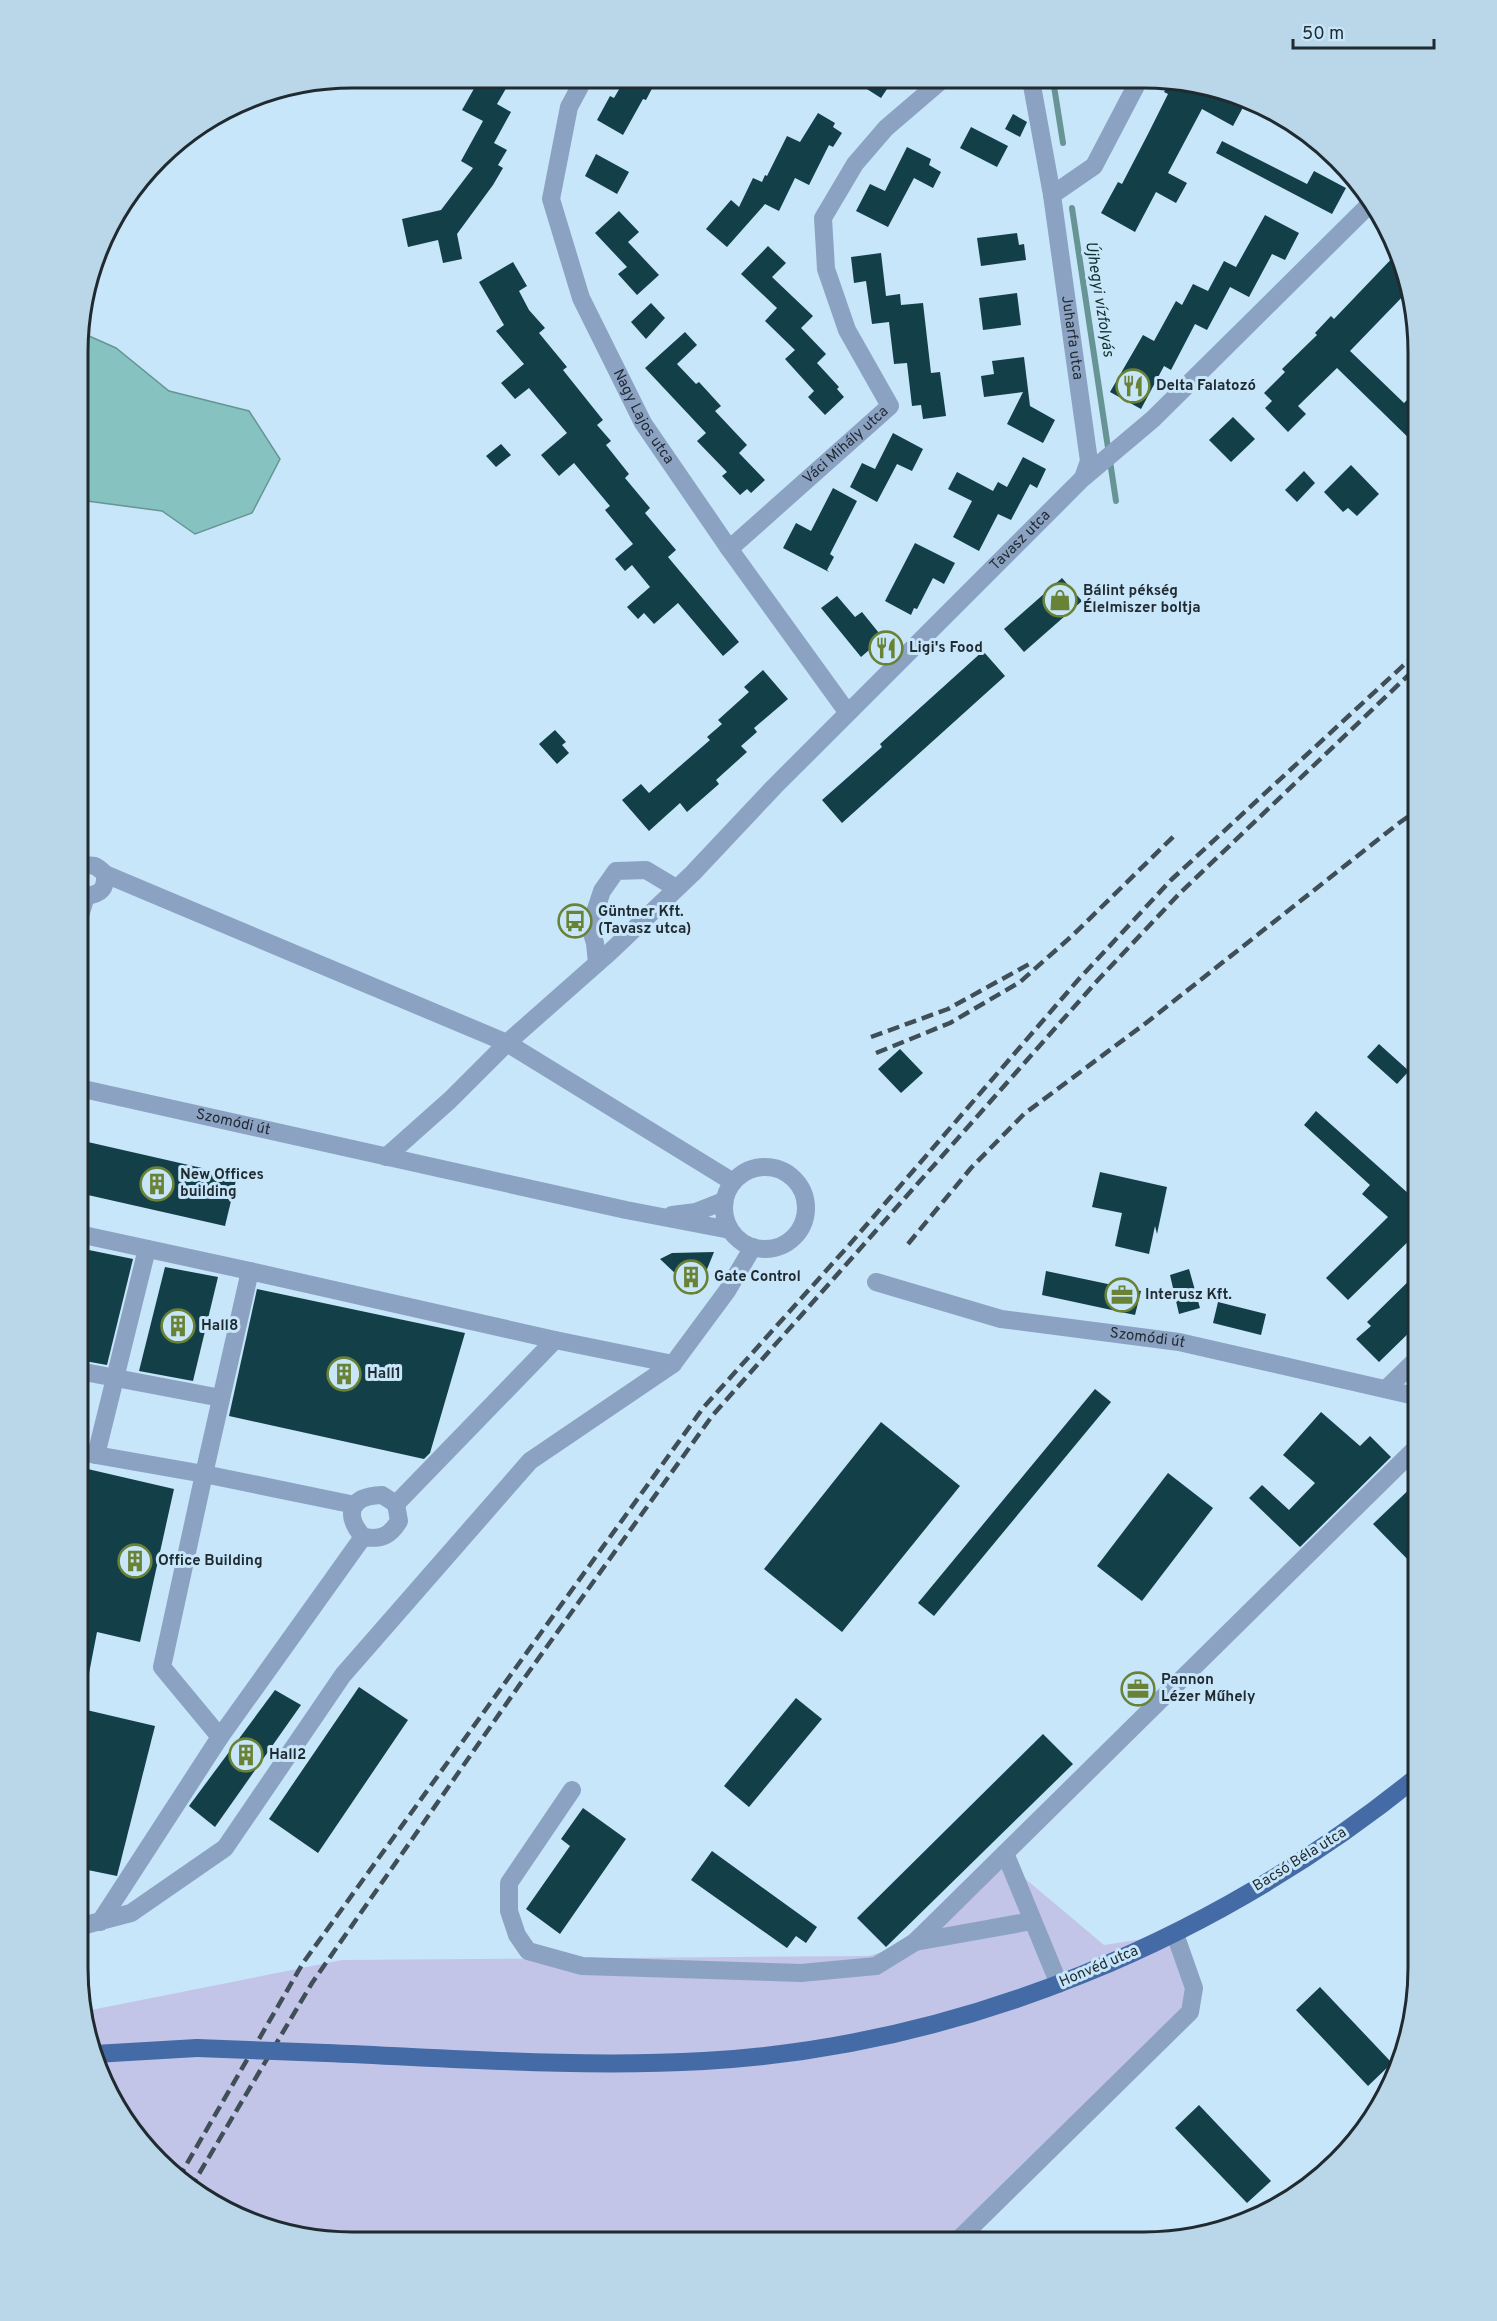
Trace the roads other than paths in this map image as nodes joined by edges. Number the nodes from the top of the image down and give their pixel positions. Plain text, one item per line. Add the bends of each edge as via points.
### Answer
1 (579, 88) edge
2 (933, 88) edge
3 (1032, 88) edge
4 (1135, 88) edge
5 (1052, 195) junction
6 (1366, 208) edge
7 (1083, 478) junction
8 (728, 547) junction
9 (852, 710) junction
10 (88, 865) edge
11 (105, 874) junction
12 (676, 888) junction
13 (88, 894) edge
14 (601, 952) junction
15 (507, 1043) junction
16 (88, 1090) edge
17 (386, 1156) junction
18 (733, 1182) junction
19 (724, 1201) junction
20 (662, 1217) junction
21 (730, 1230) junction
22 (88, 1236) edge
23 (753, 1247) junction
24 (147, 1249) junction
25 (250, 1271) junction
26 (876, 1282) dead end
27 (555, 1340) junction
28 (673, 1364) junction
29 (1408, 1368) edge
30 (88, 1373) edge
31 (116, 1378) junction
32 (1386, 1389) junction
33 (1408, 1394) edge
34 (221, 1398) junction
35 (88, 1450) edge
36 (88, 1453) edge
37 (1408, 1456) edge
38 (204, 1474) junction
39 (396, 1504) junction
40 (355, 1505) junction
41 (363, 1538) junction
42 (220, 1737) junction
43 (1408, 1784) edge
44 (572, 1790) dead end
45 (1005, 1853) junction
46 (100, 1922) junction
47 (1032, 1922) junction
48 (88, 1925) edge
49 (1175, 1934) junction
50 (915, 1942) junction
51 (1059, 1984) junction
52 (103, 2054) edge
53 (966, 2232) edge

1 - 8 street, Nagy Lajos utca via 569,107 551,199 581,298 643,423
2 - 8 street, Váci Mihály utca via 886,128 855,164 823,218 826,269 847,330 890,406
3 - 5 street, Juharfa utca
4 - 5 street via 1094,166
5 - 7 street, Juharfa utca via 1089,461
6 - 7 street, Tavasz utca via 1128,441
7 - 9 street, Tavasz utca
8 - 9 street, Nagy Lajos utca via 845,709
9 - 12 street, Tavasz utca
10 - 11 street via 96,865
11 - 13 street via 102,891
11 - 15 street
12 - 14 street, Tavasz utca
12 - 14 street via 646,870 616,871 602,891 590,927
14 - 15 street, Tavasz utca
15 - 17 street, Tavasz utca
15 - 18 street
16 - 17 street, Szomódi út
17 - 20 street, Szomódi út
18 - 19 street
18 - 23 street via 749,1169 767,1166 784,1171 798,1182 804,1194 806,1213 790,1241 779,1247
19 - 20 street via 696,1212
19 - 21 street
20 - 21 street, Szomódi út
21 - 23 street
22 - 24 street
23 - 28 street via 727,1291
24 - 25 street
24 - 31 street
25 - 27 street
25 - 34 street
26 - 32 street, Szomódi út via 1001,1319 1179,1342
27 - 28 street
27 - 39 street
28 - 46 street via 530,1461 343,1675 225,1848 131,1913
29 - 32 street
30 - 31 street
31 - 34 street
31 - 35 street
32 - 33 street, Szomódi út
34 - 38 street
36 - 38 street
37 - 45 street
38 - 40 street
38 - 42 street via 162,1667
39 - 40 street via 382,1495 374,1495
39 - 41 street via 399,1521 392,1534 377,1540
40 - 41 street via 353,1526
41 - 42 street
42 - 46 street
43 - 49 main road, Bacsó Béla utca via 1334,1840
44 - 50 street via 509,1883 509,1911 528,1951 582,1966 801,1973 876,1966
45 - 47 street
45 - 50 street
46 - 48 street
47 - 50 street
47 - 51 street
49 - 51 main road, Honvéd utca
49 - 53 street via 1194,1989 1190,2012
51 - 52 main road, Honvéd utca, bridge via 876,2037 718,2060 588,2064 197,2048

